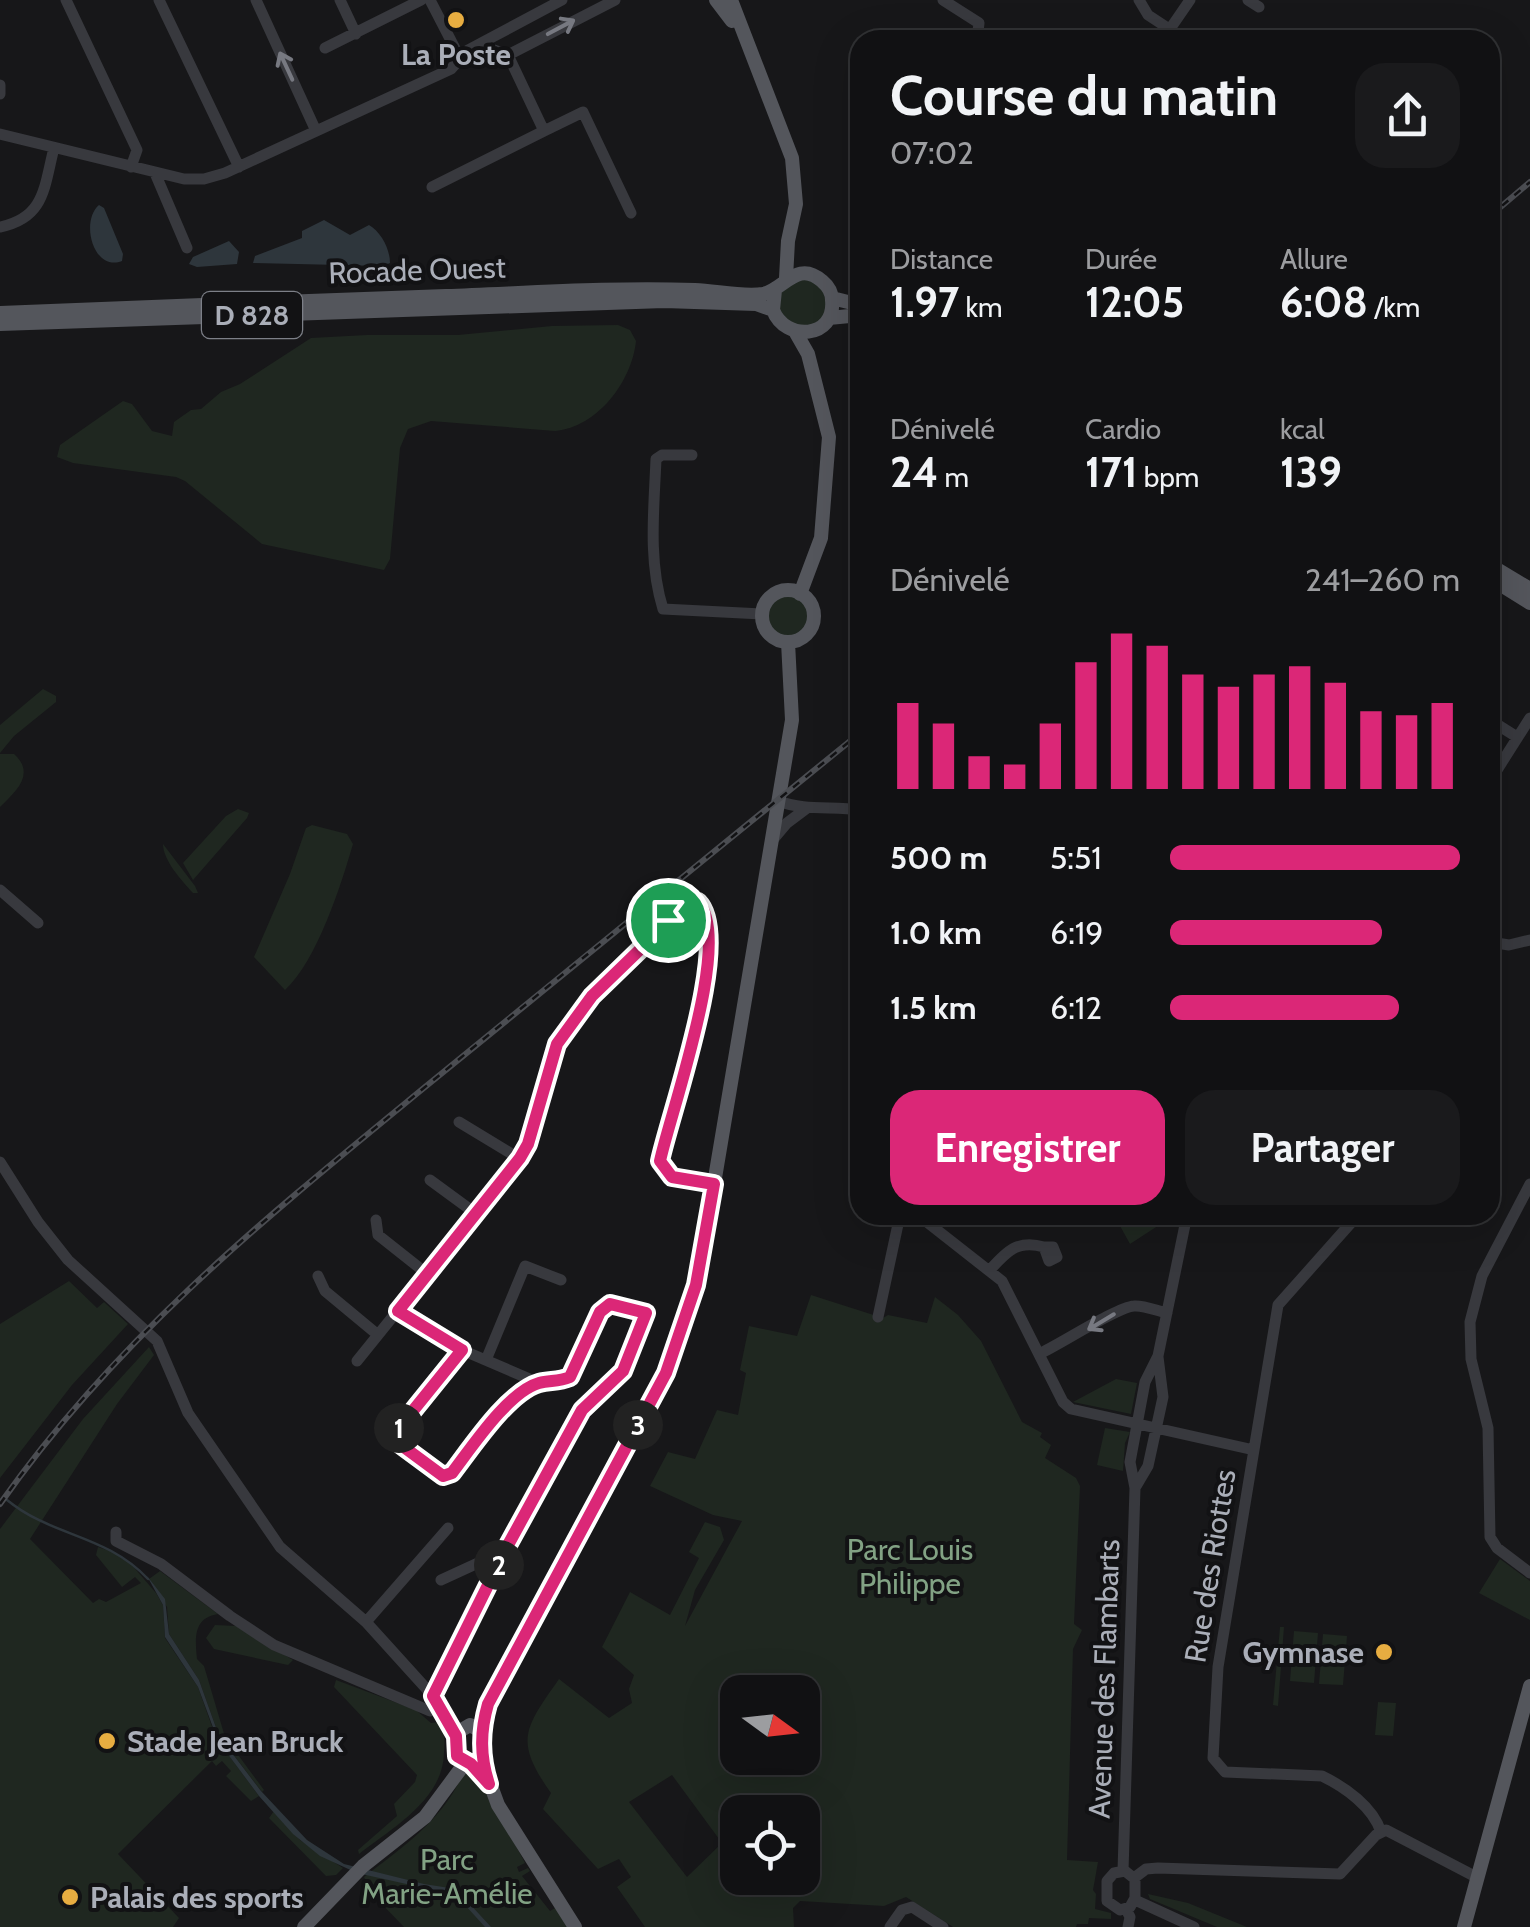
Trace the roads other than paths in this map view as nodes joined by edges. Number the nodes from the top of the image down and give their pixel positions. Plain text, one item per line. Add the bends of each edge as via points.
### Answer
1 (66, 0) edge
2 (159, 0) edge
3 (256, 0) edge
4 (340, 0) edge
5 (421, 0) edge
6 (430, 0) edge
7 (562, 0) edge
8 (615, 0) edge
9 (716, 0) edge
10 (732, 0) edge
11 (942, 0) edge
12 (978, 0) edge
13 (1139, 0) edge
14 (1190, 0) edge
15 (968, 15) junction
16 (1170, 29) joint
17 (980, 30) edge
18 (356, 34) junction
19 (325, 48) dead end
20 (508, 55) junction
21 (751, 57) junction
22 (461, 60) junction
23 (0, 85) edge
24 (0, 94) edge
25 (316, 131) junction
26 (544, 131) junction
27 (0, 134) edge
28 (54, 148) junction
29 (131, 167) junction
30 (238, 167) junction
31 (155, 173) junction
32 (432, 187) dead end
33 (632, 214) dead end
34 (0, 227) edge
35 (186, 248) dead end
36 (789, 253) junction
37 (804, 273) junction
38 (786, 278) junction
39 (775, 290) junction
40 (832, 298) junction
41 (850, 302) edge
42 (773, 310) junction
43 (0, 313) edge
44 (850, 316) edge
45 (828, 318) junction
46 (0, 324) edge
47 (814, 331) junction
48 (796, 333) junction
49 (808, 354) junction
50 (692, 454) dead end
51 (1500, 571) edge
52 (1500, 584) edge
53 (1530, 589) edge
54 (800, 594) junction
55 (1530, 602) edge
56 (762, 614) junction
57 (788, 642) junction
58 (1530, 718) edge
59 (1500, 726) edge
60 (1517, 737) junction
61 (1500, 765) edge
62 (778, 801) junction
63 (803, 808) junction
64 (850, 810) edge
65 (775, 821) junction
66 (771, 842) junction
67 (0, 890) edge
68 (38, 923) dead end
69 (1530, 940) edge
70 (1500, 944) edge
71 (458, 1122) dead end
72 (520, 1158) junction
73 (0, 1162) edge
74 (430, 1180) dead end
75 (714, 1184) junction
76 (1530, 1184) edge
77 (475, 1213) junction
78 (376, 1220) dead end
79 (898, 1225) edge
80 (931, 1225) edge
81 (1185, 1225) edge
82 (1349, 1225) edge
83 (1044, 1248) dead end
84 (989, 1271) junction
85 (426, 1272) junction
86 (318, 1276) dead end
87 (560, 1280) dead end
88 (398, 1311) junction
89 (1167, 1312) junction
90 (878, 1317) dead end
91 (378, 1335) junction
92 (462, 1350) junction
93 (1039, 1354) junction
94 (1158, 1356) junction
95 (356, 1360) dead end
96 (486, 1360) junction
97 (539, 1383) junction
98 (1137, 1424) junction
99 (1155, 1428) junction
100 (1254, 1450) junction
101 (1135, 1488) junction
102 (448, 1528) dead end
103 (116, 1532) dead end
104 (502, 1558) junction
105 (1530, 1573) edge
106 (441, 1580) dead end
107 (366, 1622) junction
108 (1530, 1686) edge
109 (433, 1696) junction
110 (443, 1713) junction
111 (468, 1730) junction
112 (469, 1760) junction
113 (1381, 1832) junction
114 (1129, 1874) junction
115 (1478, 1878) junction
116 (342, 1886) junction
117 (1130, 1904) junction
118 (304, 1927) edge
119 (312, 1927) edge
120 (575, 1927) edge
121 (890, 1927) edge
122 (942, 1927) edge
123 (1128, 1927) edge
124 (1194, 1927) edge
125 (1464, 1927) edge

1 - 29 street via 137,150
2 - 30 street
25 -> 3 street
4 - 18 street
5 - 18 street
6 - 22 street
7 - 22 street via 468,50
20 -> 8 street
9 - 21 main road
10 - 21 main road
11 - 15 street
12 - 15 street
13 - 16 street
14 - 16 street
15 - 17 street
18 - 19 street
20 - 22 street via 494,50
20 - 26 street
21 - 36 main road via 792,158 796,204
22 - 25 street
23 - 24 street
25 - 30 street
26 - 32 street
26 - 33 street via 583,112
27 - 28 street
28 - 29 street
28 - 34 street via 40,205
29 - 31 street
30 - 31 street via 204,179
31 - 35 street
36 - 37 main road
36 - 38 main road
37 - 38 main road
37 - 40 main road via 824,282
38 - 39 main road
39 - 42 main road
39 - 43 main road, Rocade Ouest / D 828
40 - 41 main road
40 - 45 main road
42 - 46 main road, Rocade Ouest / D 828 via 664,301
42 - 48 main road
44 - 45 main road
45 - 47 main road
47 - 48 main road
47 - 49 main road
48 - 49 main road
49 - 54 main road via 827,420 829,460 820,538
50 - 56 street via 656,460 654,553 664,609
51 - 53 main road
52 - 55 main road
54 - 56 main road via 773,596
54 - 57 main road via 812,606 812,624
56 - 57 main road via 769,634
57 - 62 main road via 792,720
58 - 60 street
59 - 60 street
60 - 61 street
62 - 63 street
62 - 65 main road
63 - 64 street
63 - 65 street
63 - 66 street
65 - 66 main road
66 - 75 main road
67 - 68 street
69 - 70 street
71 - 72 street
72 - 75 street via 557,1044 592,996 689,902 698,902 707,922 705,983 660,1161 672,1177
72 - 77 street
73 - 107 street via 68,1260 157,1342 188,1413 280,1546
74 - 77 street
75 - 111 main road via 696,1285 666,1373
76 - 105 street via 1477,1290 1469,1331 1488,1428 1490,1537
77 - 85 street
78 - 85 street via 378,1235
79 - 90 street
80 - 84 street
81 - 89 street
82 - 100 street, Rue des Riottes via 1278,1305
83 - 84 street via 1010,1248
84 - 93 street via 1002,1281
85 - 88 street
86 - 91 street via 325,1291
87 - 96 street via 526,1266
88 - 91 street
88 - 92 street
89 -> 93 street via 1133,1306
89 - 94 street
91 - 95 street
92 - 96 street
92 - 97 street via 395,1433 397,1442 443,1476 502,1408
93 - 98 street via 1071,1409
94 - 98 street, Avenue des Flambarts
94 - 99 street via 1164,1389
96 - 97 street
97 - 104 street via 570,1377 610,1304 646,1313 623,1371 582,1410
98 - 99 street
98 - 101 street, Avenue des Flambarts via 1130,1462
99 - 100 street
99 - 101 street via 1148,1466
100 - 113 street, Rue des Riottes via 1218,1667 1213,1758 1225,1772 1336,1782 1376,1817
101 - 114 street, Avenue des Flambarts
102 - 107 street
103 - 110 street via 116,1541 161,1564 274,1645
104 - 106 street
104 - 109 street
107 - 109 street
108 - 115 main road
109 - 110 street
110 - 111 street
111 - 112 main road via 455,1750
111 - 112 main road via 483,1744
112 - 116 main road via 425,1817
112 - 120 main road
113 - 114 street via 1340,1874 1158,1868
113 - 115 street via 1392,1831
114 - 117 street
114 - 117 street via 1109,1877 1106,1898 1113,1908
115 - 125 main road
116 - 118 main road
116 - 119 main road
117 - 123 street
117 - 124 street
121 - 122 street via 912,1906

